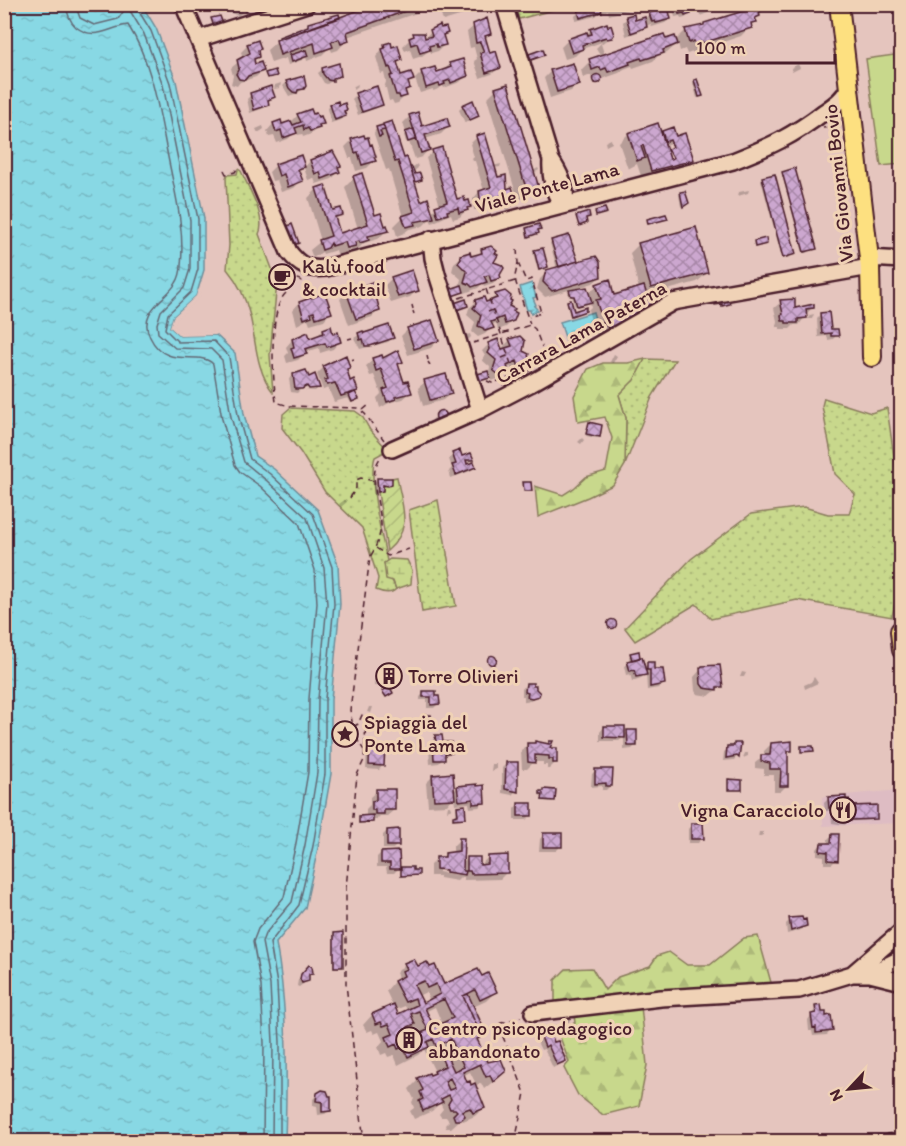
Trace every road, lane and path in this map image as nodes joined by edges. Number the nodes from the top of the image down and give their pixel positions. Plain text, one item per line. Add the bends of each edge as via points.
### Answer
1 (183, 4) edge
2 (307, 4) edge
3 (504, 4) edge
4 (839, 4) edge
5 (198, 39) junction
6 (845, 105) junction
7 (811, 129) junction
8 (845, 130) dead end
9 (241, 162) dead end
10 (224, 170) dead end
11 (564, 205) junction
12 (431, 239) junction
13 (517, 249) dead end
14 (902, 260) edge
15 (518, 262) junction
16 (869, 263) junction
17 (296, 271) junction
18 (515, 280) junction
19 (526, 281) junction
20 (306, 282) dead end
21 (516, 284) junction
22 (486, 289) junction
23 (286, 293) dead end
24 (452, 300) dead end
25 (529, 317) junction
26 (530, 325) junction
27 (501, 333) junction
28 (352, 338) dead end
29 (348, 339) dead end
30 (466, 345) dead end
31 (542, 347) dead end
32 (512, 354) dead end
33 (427, 356) dead end
34 (507, 356) junction
35 (872, 357) dead end
36 (502, 358) dead end
37 (429, 362) dead end
38 (515, 376) junction
39 (488, 381) dead end
40 (518, 382) dead end
41 (369, 405) dead end
42 (362, 410) junction
43 (480, 410) junction
44 (392, 449) junction
45 (375, 481) junction
46 (350, 498) dead end
47 (376, 548) junction
48 (409, 549) dead end
49 (900, 631) edge
50 (902, 650) edge
51 (353, 727) junction
52 (365, 750) junction
53 (902, 931) edge
54 (902, 958) edge
55 (852, 974) junction
56 (870, 974) junction
57 (902, 982) edge
58 (533, 1013) joint
59 (902, 1132) edge
60 (364, 1142) edge
61 (515, 1142) edge
62 (834, 1142) edge

1 - 5 street
2 - 5 street
3 - 11 street via 551,160 558,200
4 - 6 main road, Via Giovanni Bovio via 849,86
5 - 17 street
6 - 7 street, Viale Ponte Lama
6 - 16 main road, Via Giovanni Bovio
7 - 8 path
7 - 11 street, Viale Ponte Lama via 733,161
9 - 10 path via 235,172 226,174
11 - 12 street, Viale Ponte Lama
12 - 17 street, Viale Ponte Lama via 326,268
12 - 43 street via 437,274
13 - 15 path
14 - 16 street, Carrara Lama Paterna
15 - 18 path
15 - 19 path
16 - 35 main road, Via Giovanni Bovio
16 - 43 street, Carrara Lama Paterna via 673,302
17 - 20 path
18 - 21 path
18 - 22 path
19 - 21 path
19 - 25 path via 532,279 541,313
21 - 25 path
22 - 24 path
22 - 27 path
23 - 42 path via 279,299 272,357 276,402
25 - 26 path
26 - 27 path
26 - 31 path
27 - 30 path
27 - 34 path
28 - 29 path
32 - 34 path
33 - 37 path
34 - 36 path
34 - 38 path
38 - 39 path
38 - 40 path
41 - 42 path
42 - 44 path
43 - 44 street, Carrara Lama Paterna
44 - 45 path via 376,464
45 - 46 path via 356,480
45 - 47 path via 381,526
47 - 48 path via 388,556
47 - 51 path via 370,557 350,710
49 - 50 main road
51 - 52 path
51 - 52 path via 362,715 366,722
52 - 60 path via 357,775 346,888 346,966
53 - 55 street
54 - 56 street
55 - 56 street
55 - 58 street via 799,990 661,998
56 - 57 street
58 - 61 path via 498,1024 525,1093
59 - 62 path

